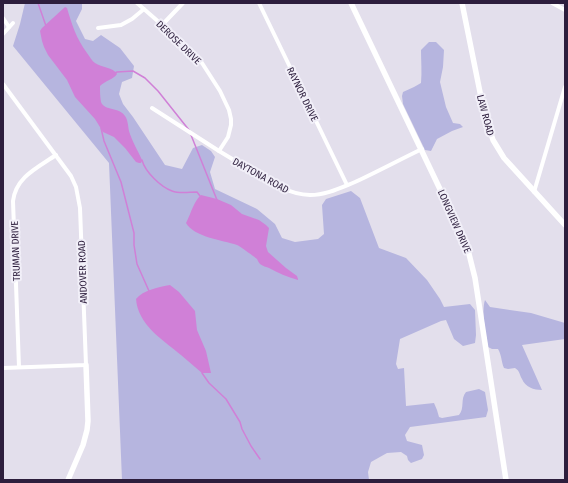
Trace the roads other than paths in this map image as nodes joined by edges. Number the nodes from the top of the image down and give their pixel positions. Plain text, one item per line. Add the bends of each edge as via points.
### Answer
1 (137, 3) edge
2 (183, 3) edge
3 (258, 3) edge
4 (351, 3) edge
5 (462, 3) edge
6 (552, 3) edge
7 (144, 9) junction
8 (565, 10) edge
9 (3, 18) edge
10 (13, 23) dead end
11 (162, 25) junction
12 (9, 27) junction
13 (98, 28) dead end
14 (3, 34) edge
15 (3, 84) edge
16 (565, 87) edge
17 (152, 108) dead end
18 (422, 149) junction
19 (220, 151) junction
20 (56, 155) junction
21 (347, 185) junction
22 (534, 192) junction
23 (565, 225) edge
24 (86, 365) junction
25 (19, 367) junction
26 (3, 368) edge
27 (68, 480) edge
28 (506, 480) edge

1 - 7 street, DEROSE DRIVE
2 - 11 street
3 - 21 street, RAYNOR DRIVE
4 - 18 street, LONGVIEW DRIVE
5 - 22 street, LAW ROAD via 490,135 504,158
6 - 8 street
7 - 11 street, DEROSE DRIVE
7 - 13 street via 121,25
9 - 12 street
10 - 12 street
11 - 19 street, DEROSE DRIVE via 202,63 229,110 230,131
12 - 14 street
15 - 20 street, ANDOVER ROAD
16 - 22 street
17 - 19 street, DAYTONA ROAD
18 - 21 street, DAYTONA ROAD
18 - 28 street, LONGVIEW DRIVE via 471,261
19 - 21 street, DAYTONA ROAD via 291,192 319,194
20 - 24 street, ANDOVER ROAD via 76,187 80,208
20 - 25 street, TRUMAN DRIVE via 24,177 14,195
22 - 23 street, LAW ROAD
24 - 25 street
24 - 27 street, ANDOVER ROAD via 87,430
25 - 26 street

